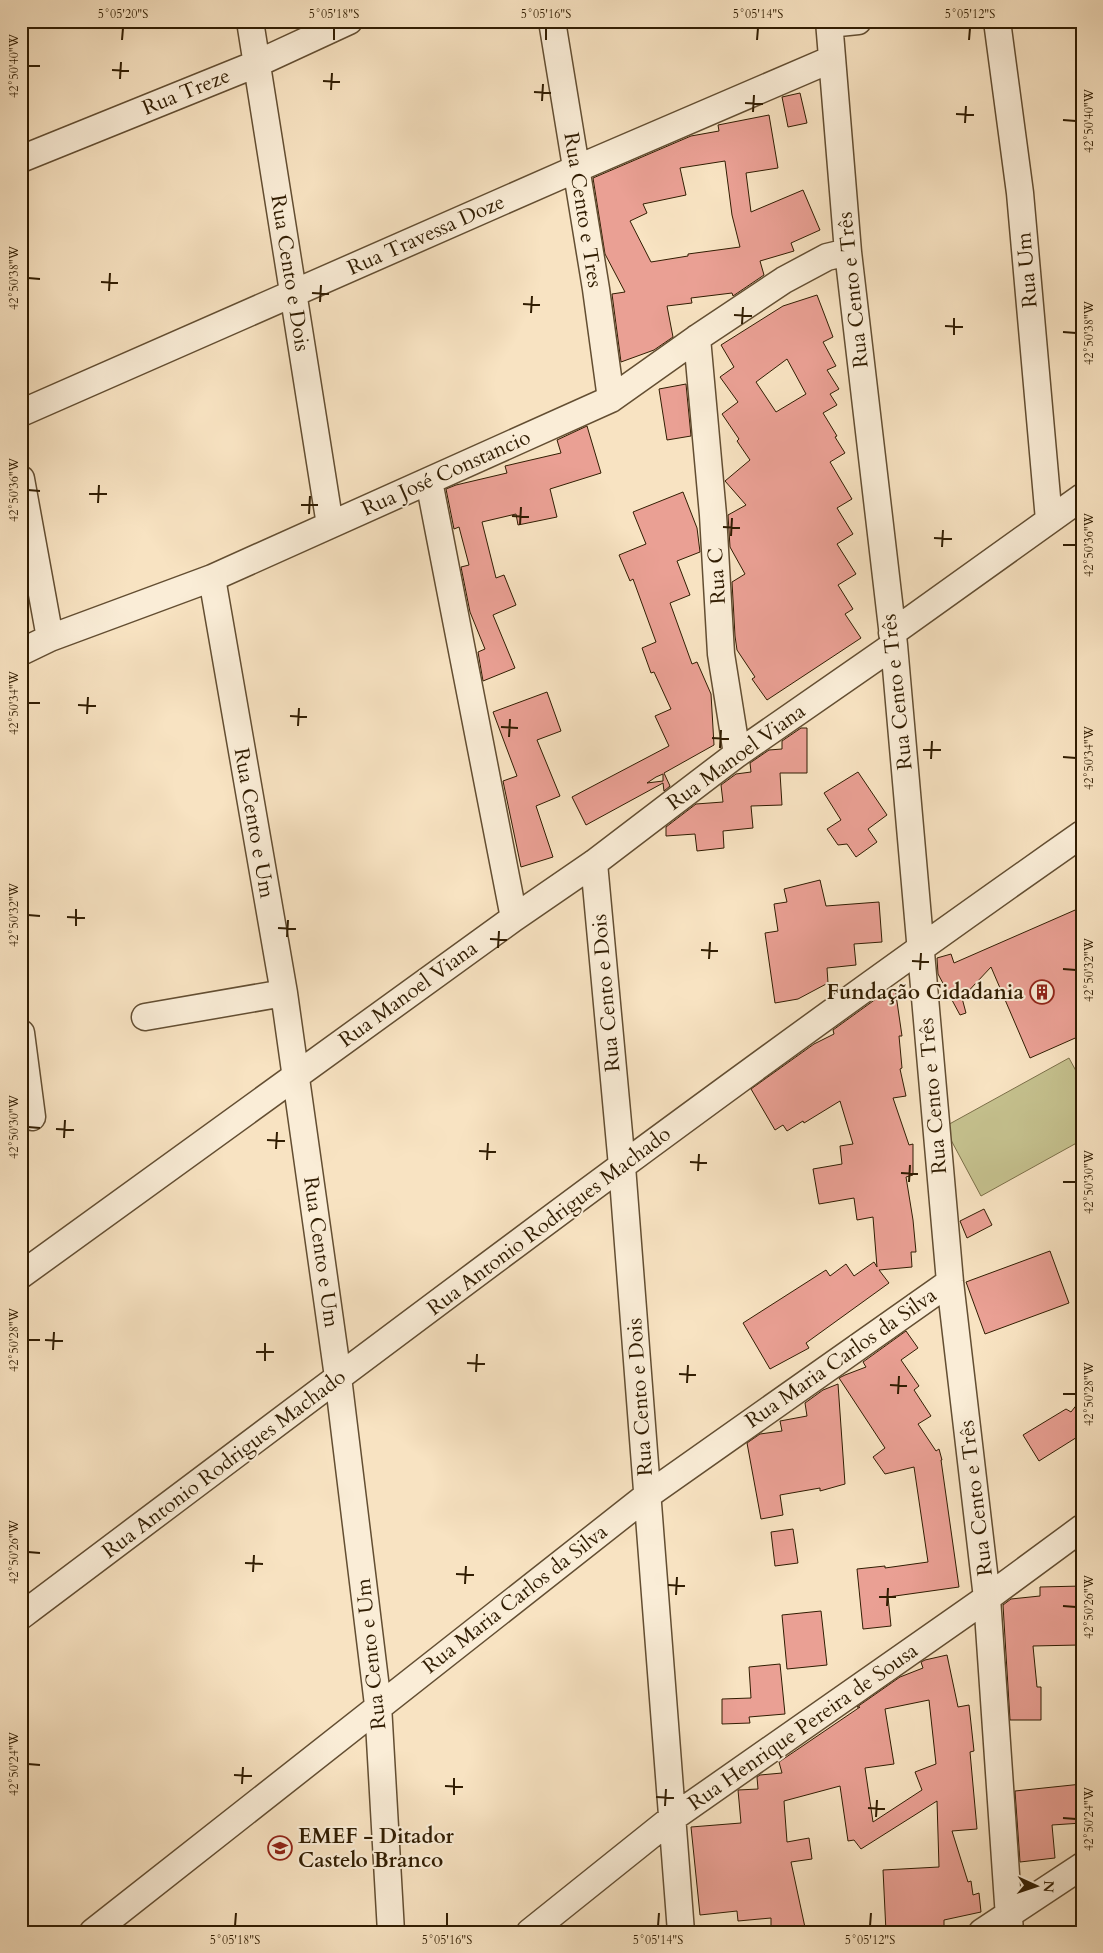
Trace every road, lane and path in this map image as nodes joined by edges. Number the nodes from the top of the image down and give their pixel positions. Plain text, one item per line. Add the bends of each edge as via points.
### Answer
1 (250, 21) edge
2 (349, 21) edge
3 (552, 21) edge
4 (858, 21) edge
5 (997, 21) edge
6 (829, 23) edge
7 (832, 59) junction
8 (256, 64) junction
9 (21, 159) edge
10 (576, 169) junction
11 (848, 252) junction
12 (293, 294) junction
13 (697, 338) junction
14 (611, 399) junction
15 (21, 413) edge
16 (21, 479) edge
17 (429, 481) junction
18 (1082, 496) edge
19 (1048, 520) junction
20 (330, 525) junction
21 (212, 578) junction
22 (50, 638) junction
23 (893, 639) junction
24 (21, 652) edge
25 (737, 754) junction
26 (1082, 834) edge
27 (594, 862) junction
28 (514, 918) junction
29 (920, 947) junction
30 (284, 993) junction
31 (146, 1017) dead end
32 (21, 1033) edge
33 (296, 1075) junction
34 (32, 1117) dead end
35 (622, 1166) junction
36 (21, 1275) edge
37 (950, 1282) junction
38 (338, 1377) junction
39 (648, 1495) junction
40 (1082, 1528) edge
41 (988, 1598) junction
42 (21, 1616) edge
43 (378, 1705) junction
44 (671, 1819) junction
45 (1082, 1866) edge
46 (1009, 1922) edge
47 (93, 1932) edge
48 (391, 1932) edge
49 (530, 1932) edge
50 (681, 1932) edge
51 (982, 1932) edge

1 - 8 street, Rua Cento e Dois
2 - 8 street, Rua Treze
3 - 10 street, Rua Cento e Tres
4 - 6 street
5 - 19 street, Rua Um via 1020,193
6 - 7 street, Rua Cento e Três
7 - 10 street, Rua Travessa Doze
7 - 11 street, Rua Cento e Três
8 - 9 street, Rua Treze
8 - 12 street, Rua Cento e Dois
10 - 12 street, Rua Travessa Doze
10 - 14 street, Rua Cento e Tres
11 - 13 street, Rua José Constancio via 827,257 784,280
11 - 23 street, Rua Cento e Três
12 - 15 street, Rua Travessa Doze
12 - 20 street, Rua Cento e Dois
13 - 14 street, Rua José Constancio
13 - 25 street, Rua C via 713,515 721,654
14 - 17 street, Rua José Constancio
16 - 22 street
17 - 20 street, Rua José Constancio
17 - 28 street
18 - 19 street, Rua Manoel Viana
19 - 23 street, Rua Manoel Viana
20 - 21 street, Rua José Constancio
21 - 22 street, Rua José Constancio
21 - 30 street, Rua Cento e Um
22 - 24 street, Rua José Constancio
23 - 25 street, Rua Manoel Viana
23 - 29 street, Rua Cento e Três
25 - 27 street, Rua Manoel Viana
26 - 29 street, Rua Antonio Rodrigues Machado
27 - 28 street, Rua Manoel Viana
27 - 35 street, Rua Cento e Dois
28 - 33 street, Rua Manoel Viana
29 - 35 street, Rua Antonio Rodrigues Machado
29 - 37 street, Rua Cento e Três
30 - 31 street
30 - 33 street, Rua Cento e Um
32 - 34 street
33 - 36 street, Rua Manoel Viana
33 - 38 street, Rua Cento e Um
35 - 38 street, Rua Antonio Rodrigues Machado
35 - 39 street, Rua Cento e Dois
37 - 39 street, Rua Maria Carlos da Silva
37 - 41 street, Rua Cento e Três
38 - 42 street, Rua Antonio Rodrigues Machado
38 - 43 street, Rua Cento e Um
39 - 43 street, Rua Maria Carlos da Silva
39 - 44 street, Rua Cento e Dois
40 - 41 street, Rua Henrique Pereira de Sousa
41 - 44 street, Rua Henrique Pereira de Sousa
41 - 46 street, Rua Cento e Três
43 - 47 street, Rua Maria Carlos da Silva
43 - 48 street, Rua Cento e Um
44 - 49 street, Rua Henrique Pereira de Sousa
44 - 50 street, Rua Cento e Dois
45 - 46 street
46 - 51 street

